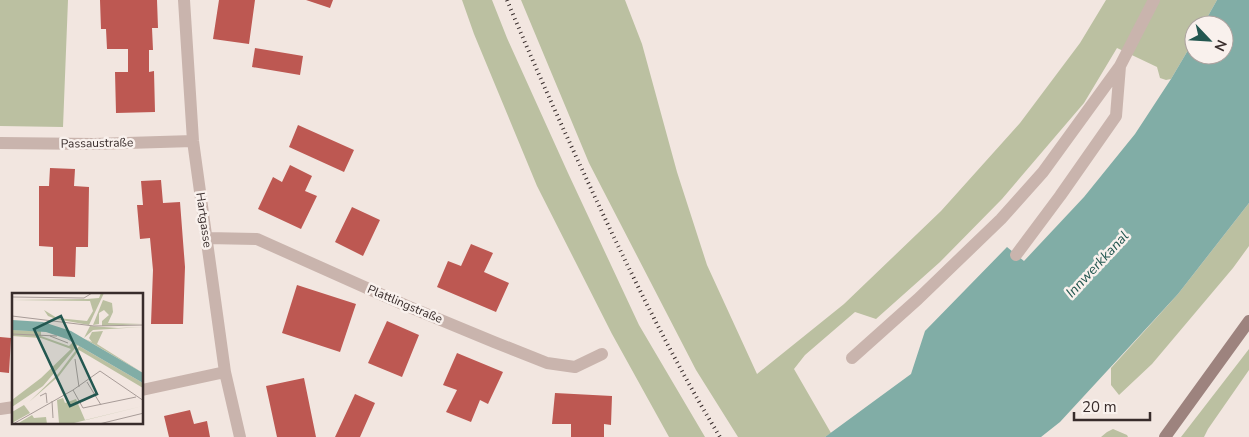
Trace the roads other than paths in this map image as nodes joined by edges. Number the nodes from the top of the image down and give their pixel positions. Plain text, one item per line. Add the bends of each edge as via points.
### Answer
1 (184, 0) edge
2 (1154, 0) edge
3 (1120, 66) junction
4 (194, 141) junction
5 (0, 143) edge
6 (207, 238) junction
7 (1016, 255) dead end
8 (1249, 321) edge
9 (602, 354) dead end
10 (852, 358) dead end
11 (225, 372) junction
12 (144, 390) edge
13 (240, 437) edge
14 (1165, 437) edge

1 - 4 street, Hartgasse
2 - 3 street
3 - 7 street via 1116,116
3 - 10 street via 1043,172 1001,219 918,300
4 - 5 street, Passaustraße
4 - 6 street, Hartgasse
6 - 9 street, Plattlingstraße via 257,239 407,306 547,363 575,367
6 - 11 street, Hartgasse
8 - 14 main road
11 - 12 street
11 - 13 street, Hartgasse

